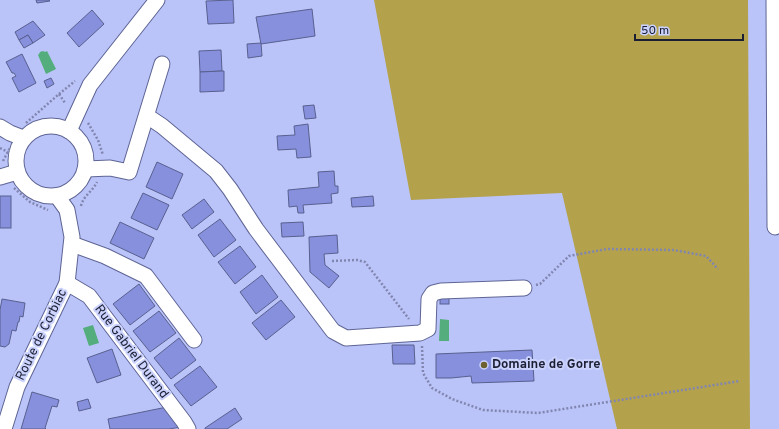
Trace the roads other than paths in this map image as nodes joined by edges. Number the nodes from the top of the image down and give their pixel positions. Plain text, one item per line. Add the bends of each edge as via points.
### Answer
1 (157, 0) edge
2 (774, 0) edge
3 (162, 64) dead end
4 (147, 116) junction
5 (0, 127) edge
6 (69, 130) junction
7 (24, 138) junction
8 (86, 169) junction
9 (17, 172) junction
10 (0, 177) edge
11 (57, 196) junction
12 (775, 227) dead end
13 (72, 244) junction
14 (67, 283) junction
15 (524, 288) road end
16 (194, 340) dead end
17 (4, 429) edge
18 (188, 429) edge

1 - 6 street via 90,85
2 - 12 street
3 - 4 street
4 - 8 street via 129,172 110,168
4 - 15 street via 216,171 333,331 346,338 420,334 428,329 429,299 441,291
5 - 7 street
6 - 7 street via 45,126 33,130
6 - 8 street via 84,147
7 - 9 street via 16,154
8 - 11 street via 76,187
9 - 10 street
9 - 11 street via 32,192 44,196
11 - 13 street, Route de Corbiac via 67,210
13 - 14 street, Route de Corbiac
13 - 16 street via 105,256 146,276
14 - 17 street, Route de Corbiac via 17,387
14 - 18 street, Rue Gabriel Durand via 89,296

